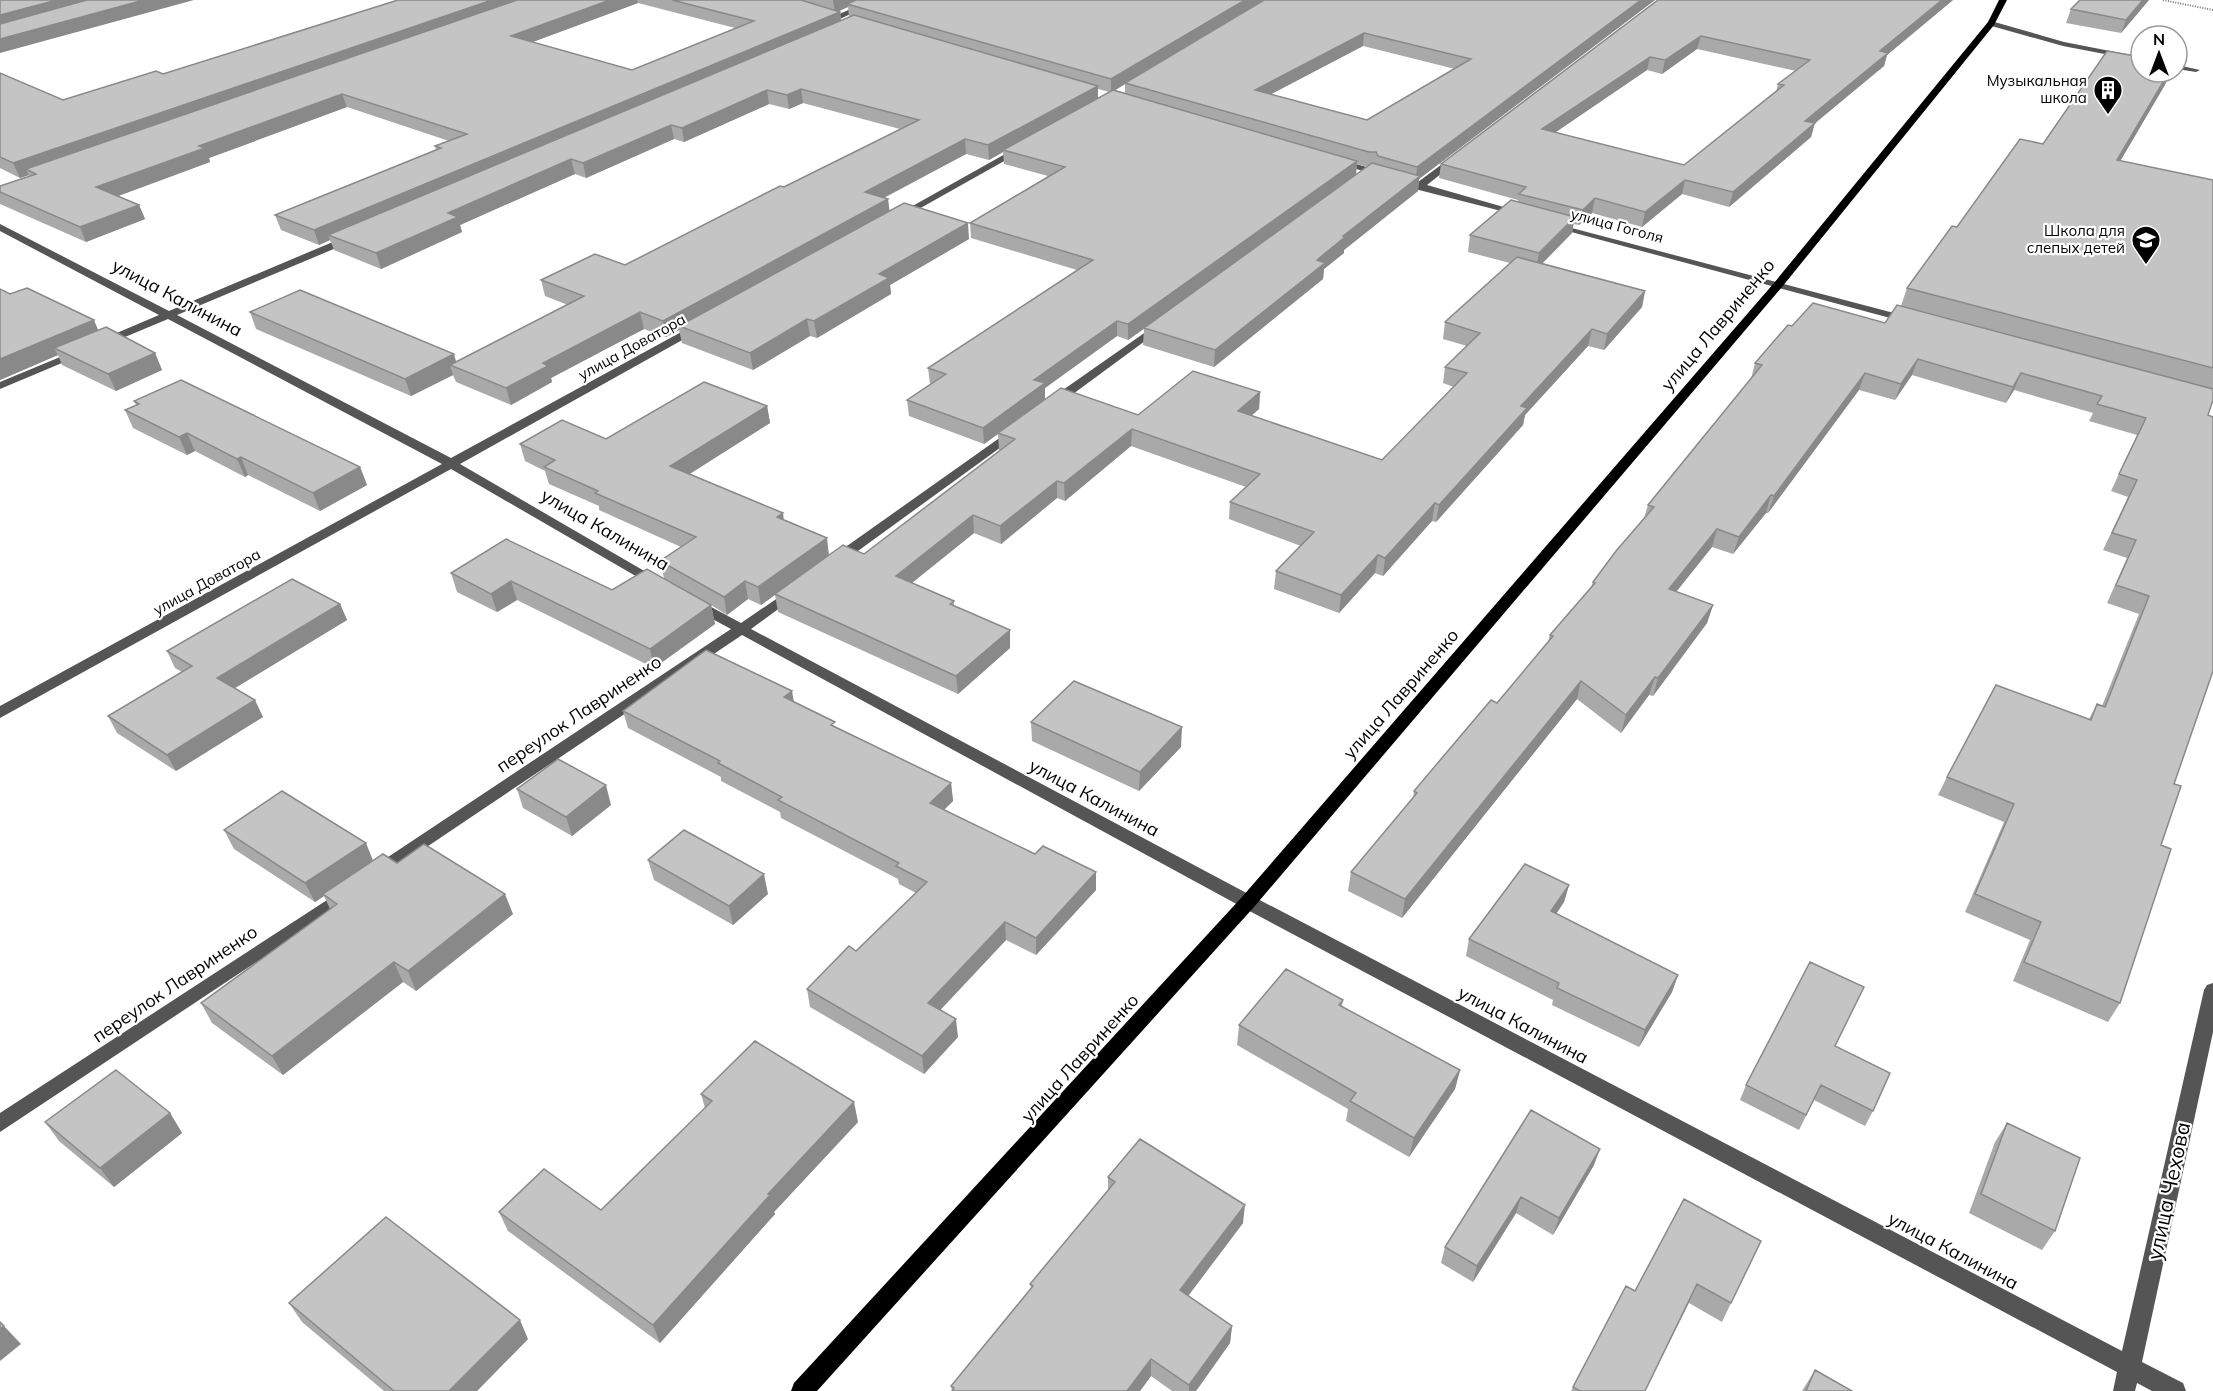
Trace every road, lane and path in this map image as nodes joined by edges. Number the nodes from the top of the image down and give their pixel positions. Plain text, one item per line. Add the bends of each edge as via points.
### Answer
1 (876, 0) edge
2 (2004, 0) edge
3 (2163, 0) edge
4 (2213, 10) edge
5 (856, 23) edge
6 (1991, 23) junction
7 (2129, 57) edge
8 (2189, 69) edge
9 (2196, 70) dead end
10 (1028, 145) edge
11 (1465, 151) edge
12 (1326, 159) edge
13 (1371, 171) junction
14 (1352, 185) edge
15 (1418, 187) junction
16 (1530, 218) edge
17 (892, 220) edge
18 (1542, 220) edge
19 (0, 227) edge
20 (364, 232) edge
21 (1778, 285) junction
22 (168, 316) junction
23 (1171, 317) edge
24 (714, 319) edge
25 (1915, 322) edge
26 (94, 346) edge
27 (84, 351) edge
28 (0, 386) edge
29 (1046, 408) edge
30 (1027, 422) edge
31 (452, 464) junction
32 (826, 567) edge
33 (807, 581) edge
34 (741, 630) junction
35 (0, 713) edge
36 (1248, 902) junction
37 (2213, 990) edge
38 (0, 1124) edge
39 (2130, 1366) junction
40 (802, 1391) edge
41 (2124, 1391) edge
42 (2175, 1391) edge

1 - 5 street via 832,15
2 - 6 main road, улица Лавриненко
3 - 4 path
6 - 7 street via 2063,44
6 - 21 main road, улица Лавриненко
8 - 9 street
10 - 17 street
11 - 15 street
12 - 13 street
13 - 14 street
13 - 15 street
15 - 16 street
18 - 21 street, улица Гоголя
19 - 22 street, улица Калинина
20 - 22 street
21 - 25 street, улица Гоголя
21 - 36 main road, улица Лавриненко
22 - 26 street
22 - 31 street, улица Калинина
23 - 29 street
24 - 31 street, улица Доватора
27 - 28 street
30 - 32 street
31 - 34 street, улица Калинина
31 - 35 street, улица Доватора
33 - 34 street, переулок Лавриненко
34 - 36 street, улица Калинина
34 - 38 street, переулок Лавриненко
36 - 39 street, улица Калинина
36 - 40 main road, улица Лавриненко
37 - 39 street, улица Чехова
39 - 41 street, улица Чехова
39 - 42 street, улица Калинина

